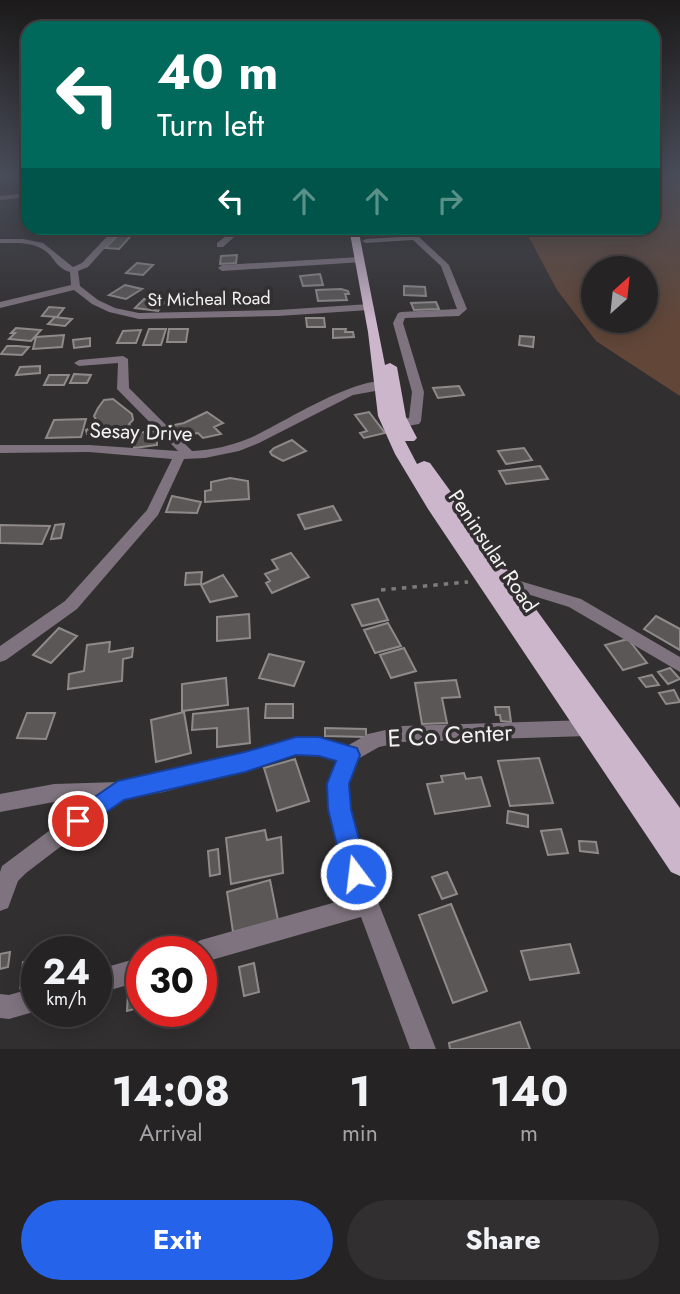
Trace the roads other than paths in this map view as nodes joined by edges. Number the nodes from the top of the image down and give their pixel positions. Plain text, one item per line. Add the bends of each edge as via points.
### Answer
1 (113, 235) edge
2 (232, 235) edge
3 (360, 235) edge
4 (361, 235) edge
5 (388, 235) edge
6 (0, 241) edge
7 (220, 246) dead end
8 (360, 260) junction
9 (222, 268) dead end
10 (74, 270) junction
11 (76, 287) junction
12 (0, 305) edge
13 (369, 307) junction
14 (79, 363) dead end
15 (386, 385) junction
16 (402, 423) junction
17 (0, 449) edge
18 (185, 456) junction
19 (494, 580) junction
20 (0, 655) edge
21 (680, 665) edge
22 (588, 728) junction
23 (349, 755) junction
24 (118, 791) junction
25 (0, 803) edge
26 (680, 829) edge
27 (680, 863) edge
28 (0, 900) edge
29 (367, 904) junction
30 (217, 947) edge
31 (21, 1004) edge
32 (0, 1006) edge
33 (423, 1049) edge

1 - 10 street via 85,265
2 - 7 street
3 - 8 main road, Peninsular Road
4 - 15 main road, Peninsular Road
5 - 16 street via 415,238 446,265 462,309 459,313 401,315 398,323 418,392 415,421
6 - 10 street via 34,242 47,248 64,268
8 - 9 street
8 - 13 main road, Peninsular Road
10 - 11 street
11 - 12 street
11 - 13 street, St Micheal Road via 95,302 139,316
13 - 15 main road, Peninsular Road
14 - 18 street via 123,359 123,389
15 - 16 main road, Peninsular Road
15 - 18 street, Sesay Drive via 335,397 264,437 234,448
15 - 19 main road, Peninsular Road via 385,416 403,454
16 - 19 main road, Peninsular Road via 414,451
17 - 18 street, Sesay Drive
18 - 20 street via 153,512 71,605
19 - 21 street via 575,603
19 - 22 main road, Peninsular Road
19 - 26 main road, Peninsular Road
22 - 23 street, E Co Center via 403,734 375,740
22 - 27 main road, Peninsular Road
23 - 24 street via 319,746 296,746
23 - 29 street via 338,784 339,809
24 - 25 street via 54,793
24 - 28 street via 18,866
29 - 30 street
29 - 33 street
31 - 32 street

